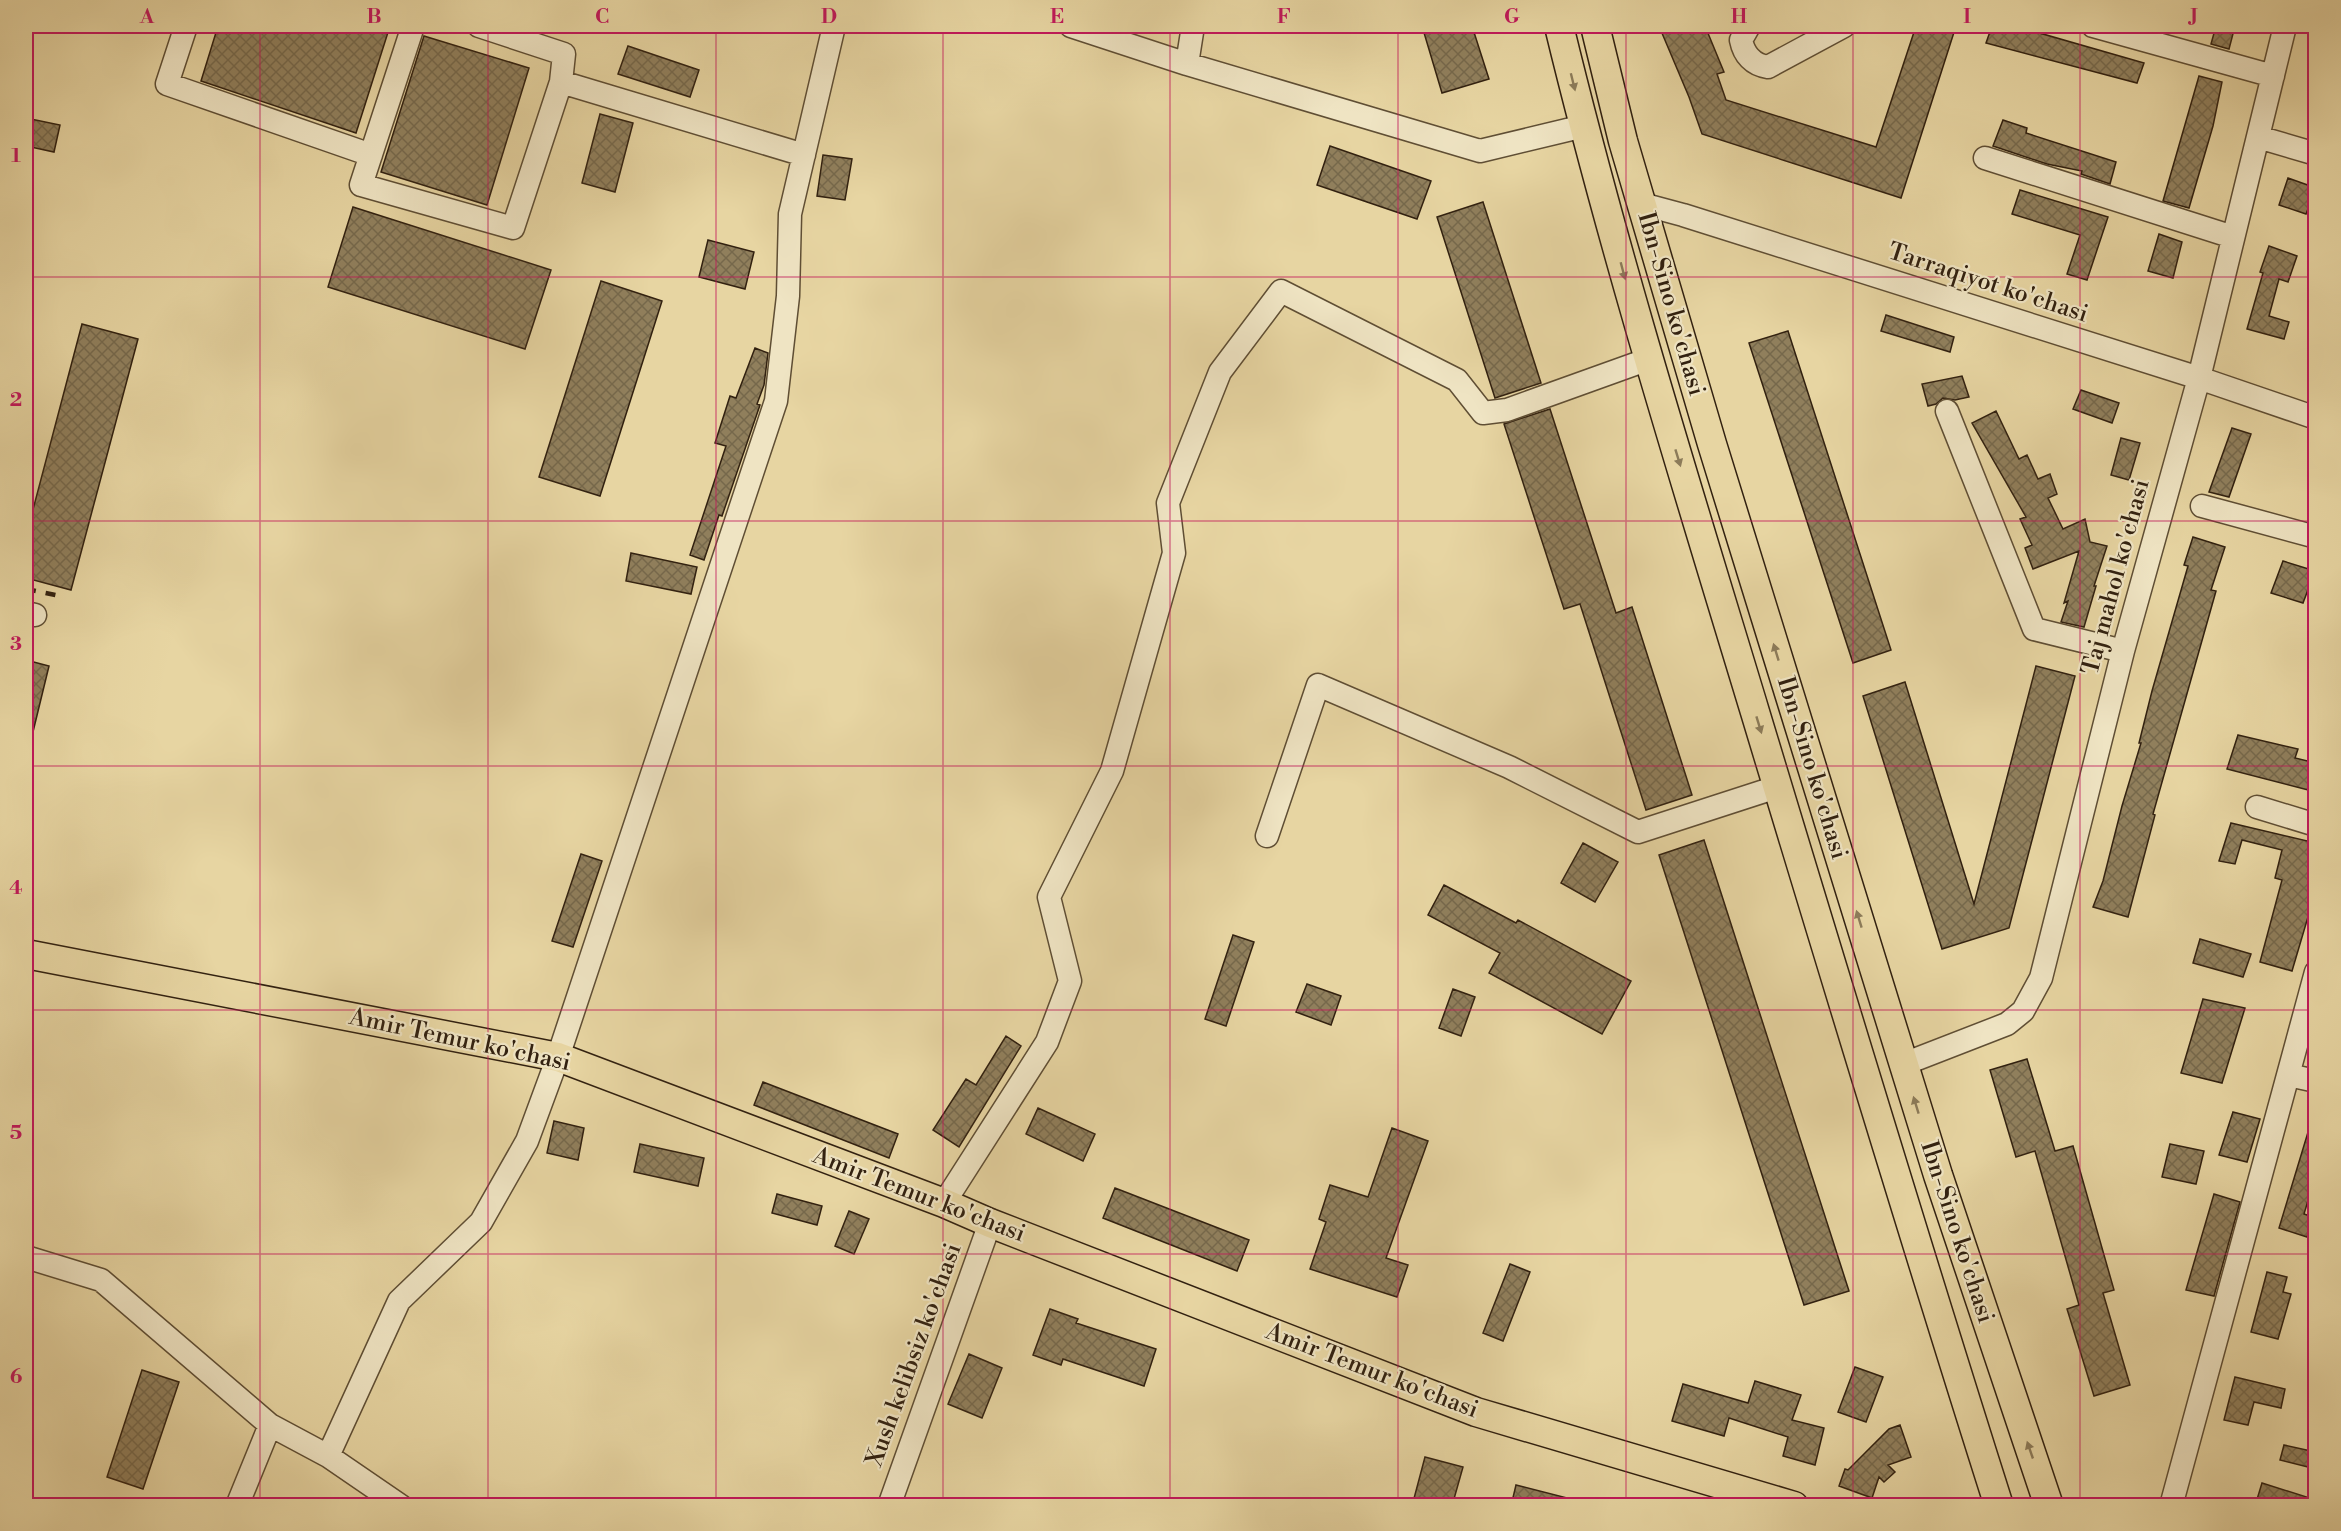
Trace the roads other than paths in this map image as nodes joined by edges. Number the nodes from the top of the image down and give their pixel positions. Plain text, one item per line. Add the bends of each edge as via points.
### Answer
1 (186, 26) edge
2 (412, 26) edge
3 (479, 26) edge
4 (834, 26) edge
5 (1071, 26) edge
6 (1193, 26) edge
7 (1559, 26) edge
8 (1595, 26) edge
9 (1749, 26) edge
10 (1844, 26) edge
11 (2093, 26) edge
12 (2285, 26) edge
13 (1187, 64) junction
14 (2273, 76) junction
15 (561, 82) junction
16 (1584, 126) junction
17 (2258, 137) junction
18 (2316, 154) edge
19 (371, 155) junction
20 (804, 155) junction
21 (1985, 158) dead end
22 (1642, 204) junction
23 (2233, 237) junction
24 (1648, 359) junction
25 (2199, 378) junction
26 (1947, 411) dead end
27 (2316, 418) edge
28 (2202, 506) dead end
29 (2316, 537) edge
30 (2123, 651) junction
31 (1778, 788) junction
32 (2257, 807) dead end
33 (2316, 825) edge
34 (1268, 836) dead end
35 (26, 954) edge
36 (2316, 972) edge
37 (558, 1057) junction
38 (1904, 1064) junction
39 (2288, 1075) junction
40 (2316, 1082) edge
41 (944, 1203) junction
42 (990, 1223) junction
43 (26, 1257) edge
44 (270, 1425) junction
45 (328, 1456) junction
46 (237, 1506) edge
47 (401, 1506) edge
48 (889, 1506) edge
49 (1794, 1506) edge
50 (1999, 1506) edge
51 (2049, 1506) edge
52 (2170, 1506) edge

1 - 19 street via 167,84
2 - 19 street
3 - 15 street via 564,54
4 - 20 street
5 - 13 street
6 - 13 street
7 -> 16 main road, Ibn-Sino ko'chasi
8 - 22 main road, Ibn-Sino ko'chasi
9 - 10 street via 1741,40 1743,51 1757,65 1768,67
11 - 14 street
12 - 14 street, Taj mahol ko'chasi
13 - 16 street via 1480,151
14 - 17 street, Taj mahol ko'chasi
15 - 19 street via 513,228 362,185
15 - 20 street
16 -> 24 main road, Ibn-Sino ko'chasi
17 - 18 street
17 - 23 street, Taj mahol ko'chasi
20 - 37 street via 790,214 788,296 776,401
21 - 23 street
22 - 25 street, Tarraqiyot ko'chasi
38 -> 22 main road, Ibn-Sino ko'chasi
23 - 25 street, Taj mahol ko'chasi
24 -> 31 main road, Ibn-Sino ko'chasi
24 - 41 street via 1508,410 1483,412 1457,380 1281,291 1220,372 1168,503 1174,553 1112,771 1049,897 1070,981 1047,1042
25 - 27 street, Tarraqiyot ko'chasi
25 - 30 street, Taj mahol ko'chasi
26 - 30 street via 2034,629
28 - 29 street
30 - 38 street, Taj mahol ko'chasi via 2041,978 2023,1011 2007,1024
31 - 34 street via 1638,832 1509,767 1318,685
31 - 50 main road, Ibn-Sino ko'chasi
32 - 33 street
35 - 37 main road, Amir Temur ko'chasi
36 - 39 street
37 - 41 main road, Amir Temur ko'chasi
37 - 45 street via 527,1141 481,1222 399,1301
51 -> 38 main road, Ibn-Sino ko'chasi
39 - 40 street
39 - 52 street
41 - 42 main road, Amir Temur ko'chasi
42 - 48 street, Xush kelibsiz ko'chasi
42 - 49 main road, Amir Temur ko'chasi via 1476,1412
43 - 44 street via 102,1280
44 - 45 street
44 - 46 street
45 - 47 street

